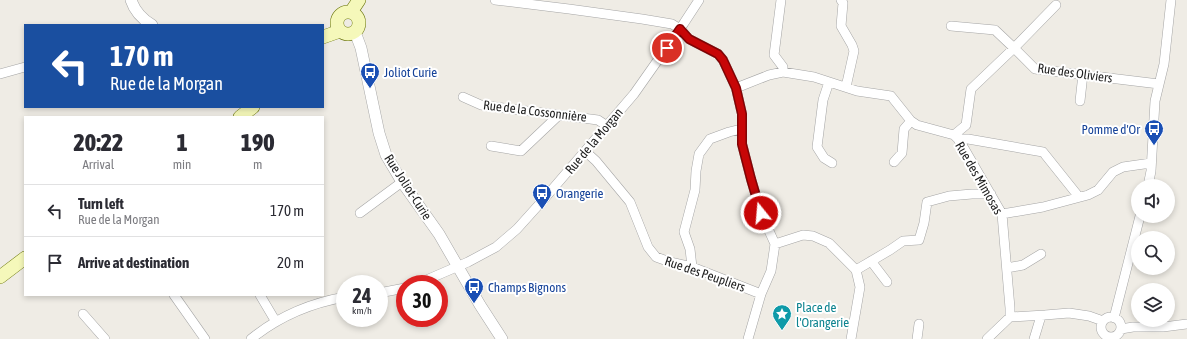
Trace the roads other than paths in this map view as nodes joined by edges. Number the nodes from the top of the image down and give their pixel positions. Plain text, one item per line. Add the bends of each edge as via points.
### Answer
1 (131, 0) edge
2 (495, 0) edge
3 (699, 0) edge
4 (781, 0) edge
5 (841, 0) edge
6 (1171, 0) edge
7 (356, 4) edge
8 (1056, 5) dead end
9 (145, 23) edge
10 (951, 26) dead end
11 (339, 28) junction
12 (324, 29) edge
13 (680, 29) junction
14 (355, 32) junction
15 (324, 36) edge
16 (1014, 48) junction
17 (24, 67) edge
18 (783, 72) junction
19 (0, 74) edge
20 (1083, 74) junction
21 (829, 82) junction
22 (1159, 84) junction
23 (846, 87) junction
24 (736, 88) junction
25 (463, 98) dead end
26 (1080, 101) dead end
27 (252, 108) edge
28 (559, 115) junction
29 (241, 116) edge
30 (911, 121) junction
31 (607, 126) junction
32 (741, 129) junction
33 (956, 137) junction
34 (491, 146) dead end
35 (585, 151) junction
36 (894, 162) dead end
37 (832, 163) dead end
38 (1152, 163) junction
39 (1149, 179) edge
40 (402, 182) junction
41 (991, 194) junction
42 (1079, 197) junction
43 (360, 212) dead end
44 (1002, 214) junction
45 (1138, 223) edge
46 (775, 244) junction
47 (1041, 254) dead end
48 (24, 259) edge
49 (871, 261) junction
50 (463, 264) junction
51 (692, 267) junction
52 (1007, 268) junction
53 (856, 270) junction
54 (438, 275) edge
55 (0, 277) edge
56 (887, 282) dead end
57 (761, 294) junction
58 (175, 296) edge
59 (261, 296) edge
60 (336, 300) edge
61 (83, 314) dead end
62 (1010, 316) junction
63 (1041, 316) junction
64 (1114, 318) junction
65 (1103, 321) junction
66 (276, 322) junction
67 (919, 324) dead end
68 (1187, 324) edge
69 (1121, 329) junction
70 (1104, 337) edge
71 (253, 338) edge
72 (105, 339) edge
73 (205, 339) edge
74 (502, 339) edge
75 (748, 339) edge
76 (852, 339) edge
77 (917, 339) edge
78 (987, 339) edge
79 (1034, 339) edge

1 - 9 street
2 - 13 street via 642,19 672,24
3 - 13 street, Rue de la Morgan
4 - 18 street via 774,55 783,67
5 - 23 street via 841,26 854,51
6 - 22 street via 1164,64
7 - 11 main road via 341,15
7 - 14 main road via 355,14 359,19 359,26
8 - 16 street
10 - 16 street, Rue des Oliviers via 995,30
11 - 12 main road
11 - 14 main road via 346,34
11 - 15 main road
13 - 24 street via 689,39 718,54
13 - 31 street, Rue de la Morgan via 634,94
14 - 40 street, Rue Joliot-Curie via 361,48 381,143
16 - 20 street, Rue des Oliviers via 1035,69
16 - 33 street via 971,89 966,125
17 - 19 street
18 - 21 street, Rue des Mimosas
18 - 24 street, Rue des Mimosas
20 - 22 street, Rue des Oliviers
20 - 26 street
21 - 23 street, Rue des Mimosas
21 - 37 street via 823,100 817,147 824,158
22 - 38 street
23 - 30 street, Rue des Mimosas via 891,96
24 - 32 street via 742,114
25 - 28 street, Rue de la Cossonnière via 481,105
27 - 29 main road
28 - 31 street, Rue de la Cossonnière via 598,120
28 - 34 street via 521,151
30 - 33 street, Rue des Mimosas
30 - 36 street via 904,129 902,153
31 - 35 street, Rue de la Morgan
32 - 46 street via 742,144 761,213
32 - 51 street via 710,139 699,154 695,190 684,232 690,249
33 - 41 street, Rue des Mimosas
33 - 42 street via 1043,152
35 - 50 street, Rue de la Morgan via 517,230 496,247
35 - 51 street, Rue des Peupliers via 630,202 648,247 656,257
38 - 39 street
38 - 42 street via 1122,167 1098,190
40 - 43 street
40 - 50 street, Rue Joliot-Curie
41 - 44 street, Rue des Mimosas
41 - 49 street via 949,196 927,202 919,240 903,241
42 - 44 street via 1043,207
44 - 52 street, Rue des Mimosas
45 - 64 street
46 - 53 street via 803,235 813,236 829,243
46 - 57 street via 772,271
47 - 52 street via 1023,265
48 - 55 main road
49 - 53 street
49 - 56 street
50 - 54 street, Rue de la Morgan
50 - 74 street, Rue Joliot-Curie via 480,305
51 - 57 street, Rue des Peupliers
52 - 62 street, Rue des Mimosas
53 - 76 street via 860,287
57 - 75 street
58 - 73 street
59 - 66 street
60 - 66 street via 294,312
61 - 72 street
62 - 63 street
62 - 78 street
63 - 65 street via 1069,313
63 - 79 street
64 - 65 street via 1106,318
64 - 69 street via 1120,323
65 - 70 street
66 - 71 street
67 - 77 street
68 - 69 street via 1163,328
69 - 70 street via 1115,336

